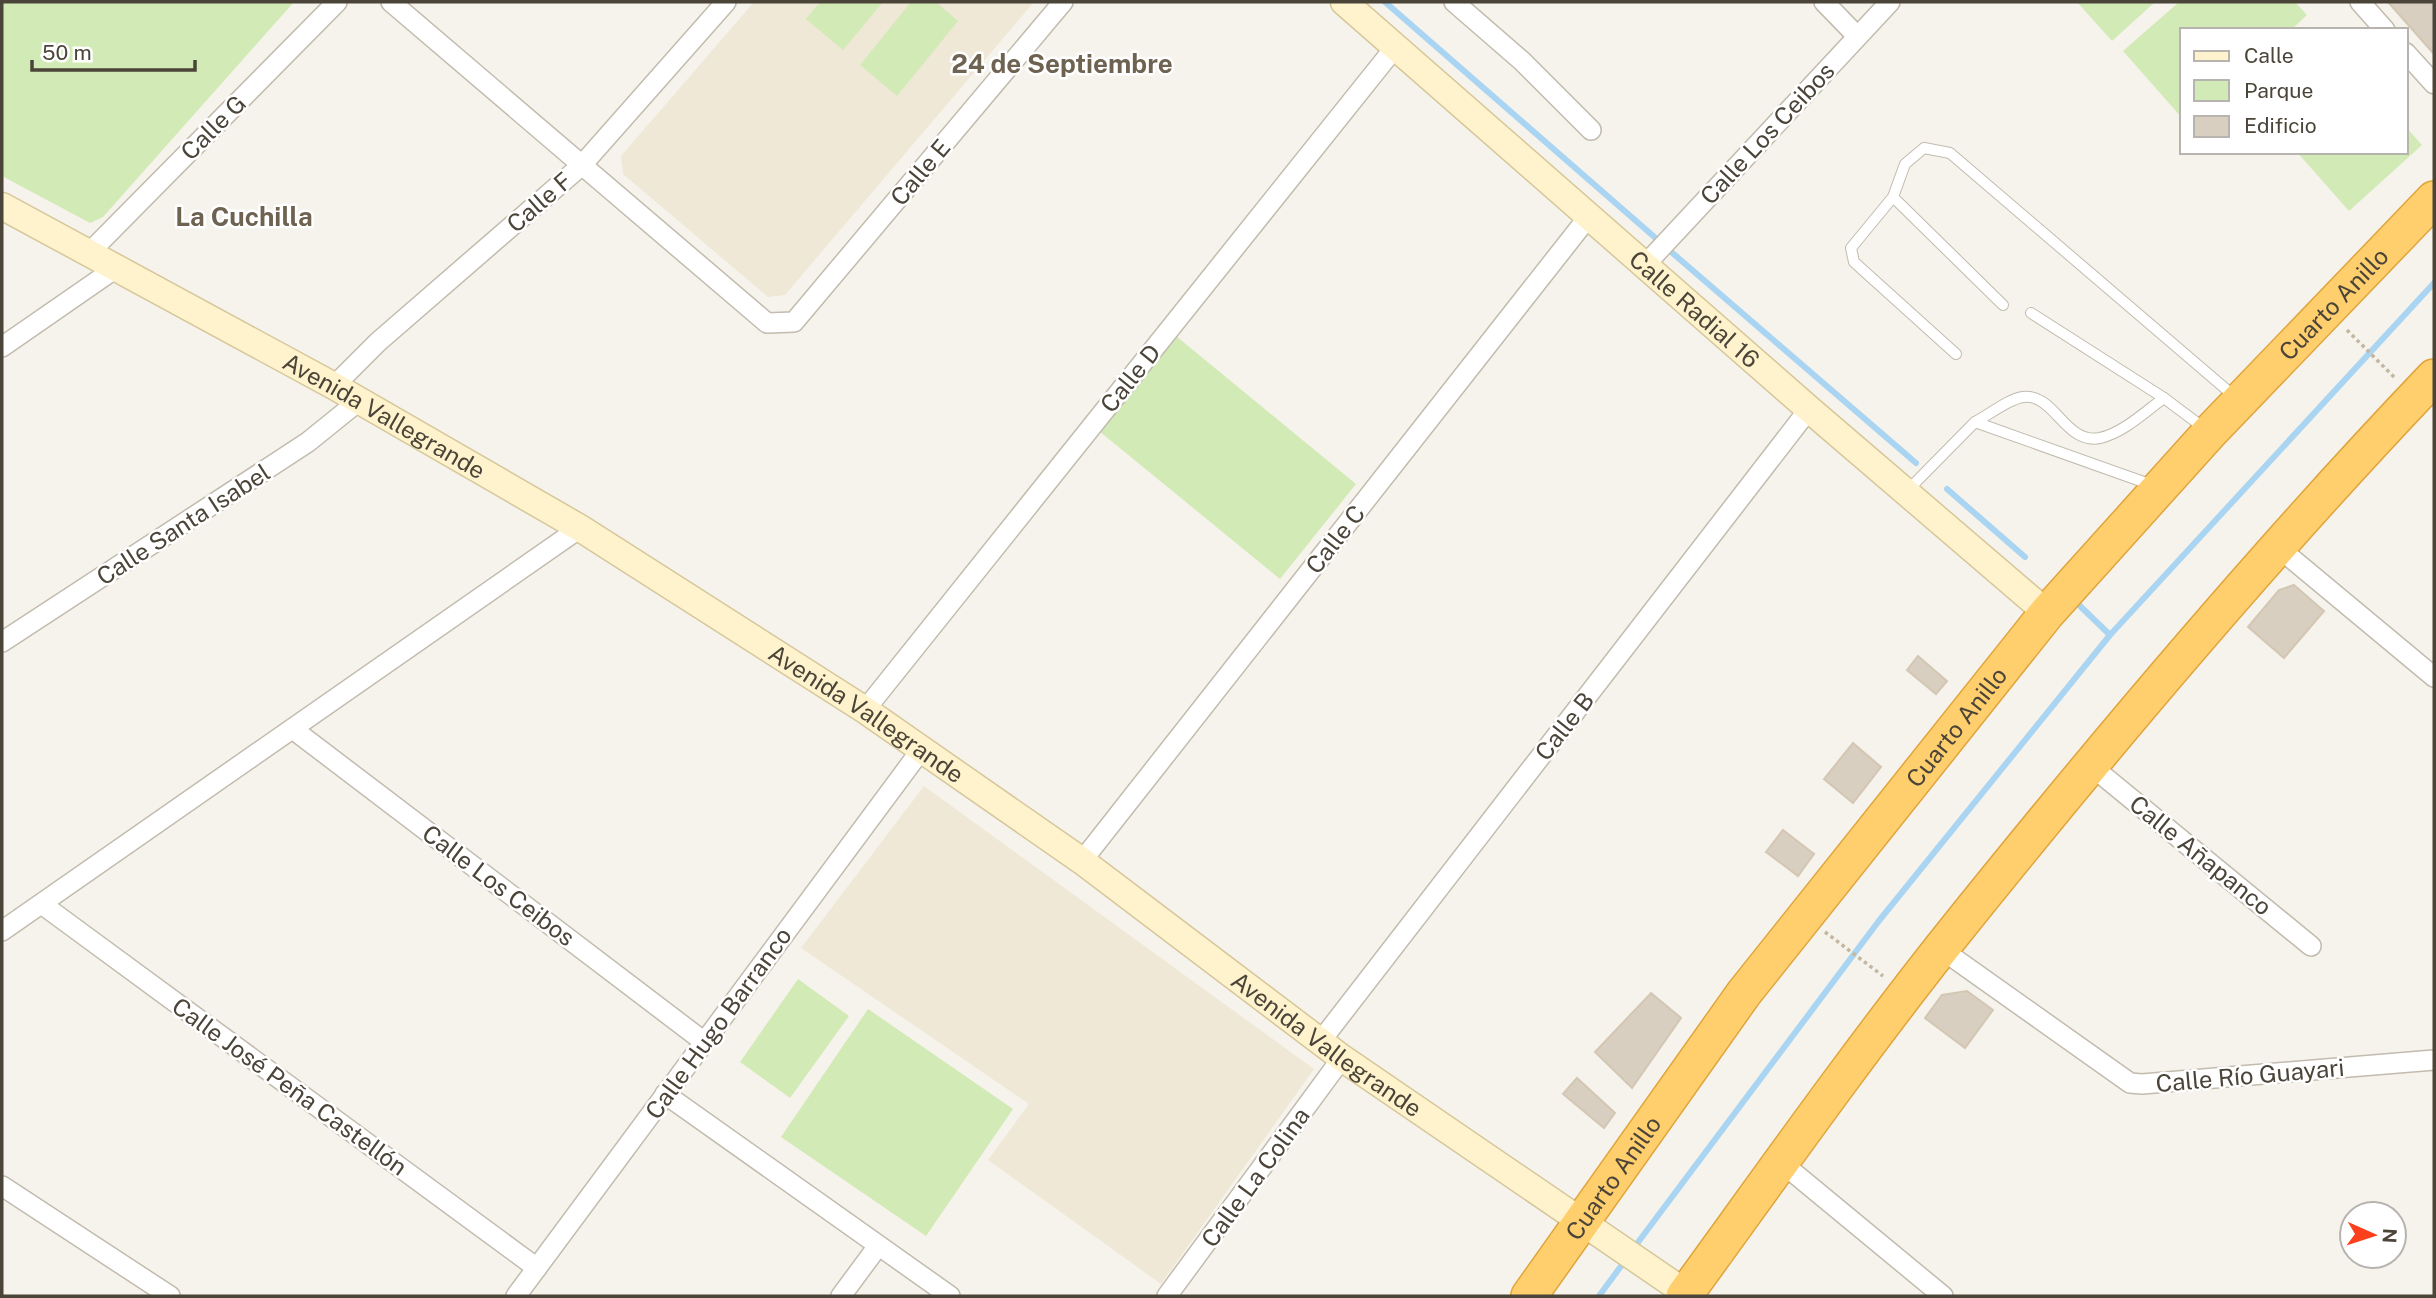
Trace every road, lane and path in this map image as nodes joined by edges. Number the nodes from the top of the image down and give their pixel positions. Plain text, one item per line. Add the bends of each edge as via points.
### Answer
1 (337, 2) edge
2 (391, 2) edge
3 (726, 2) edge
4 (1063, 2) edge
5 (1344, 2) edge
6 (1454, 2) edge
7 (1824, 2) edge
8 (1890, 2) edge
9 (2360, 2) edge
10 (2383, 28) edge
11 (1857, 36) junction
12 (1396, 46) junction
13 (2408, 55) edge
14 (2434, 84) edge
15 (1591, 130) dead end
16 (582, 164) junction
17 (1892, 197) junction
18 (2434, 199) edge
19 (2, 206) edge
20 (1588, 216) junction
21 (89, 253) junction
22 (1645, 265) junction
23 (116, 268) junction
24 (2004, 305) dead end
25 (2031, 313) dead end
26 (2359, 342) dead end
27 (2, 347) edge
28 (1956, 354) dead end
29 (2385, 368) dead end
30 (2434, 377) edge
31 (334, 386) junction
32 (2164, 398) junction
33 (360, 400) junction
34 (2240, 402) junction
35 (1809, 410) junction
36 (1975, 422) junction
37 (2210, 432) junction
38 (2161, 488) junction
39 (1905, 493) junction
40 (580, 528) junction
41 (2279, 548) junction
42 (2047, 612) junction
43 (2, 642) edge
44 (2434, 677) edge
45 (865, 710) junction
46 (294, 730) junction
47 (921, 750) junction
48 (2090, 765) junction
49 (1082, 861) junction
50 (43, 905) junction
51 (2, 931) edge
52 (1834, 940) dead end
53 (2311, 946) dead end
54 (1941, 949) junction
55 (1882, 975) dead end
56 (703, 1041) junction
57 (1320, 1042) junction
58 (1342, 1058) junction
59 (2434, 1060) edge
60 (665, 1094) junction
61 (1782, 1163) junction
62 (2, 1186) edge
63 (1584, 1223) junction
64 (878, 1246) junction
65 (537, 1268) junction
66 (1685, 1295) edge
67 (170, 1296) edge
68 (516, 1296) edge
69 (841, 1296) edge
70 (950, 1296) edge
71 (1167, 1296) edge
72 (1529, 1296) edge
73 (1943, 1296) edge

1 - 21 street, Calle G
2 - 16 street
3 - 16 street, Calle F
4 - 16 street, Calle E via 794,322 768,323
5 - 12 street, Calle Radial 16
6 - 15 street
7 - 11 street
8 - 11 street, Calle Los Ceibos
9 - 10 street
11 - 22 street, Calle Los Ceibos
12 - 20 street, Calle Radial 16
12 - 45 street, Calle D
13 - 14 street
16 - 31 street, Calle F via 377,342
17 - 24 lane
17 - 28 lane via 1850,255
17 - 34 lane via 1905,164 1924,148 1950,153
18 - 34 highway, Cuarto Anillo
19 - 21 street, Avenida Vallegrande
20 - 22 street, Calle Radial 16
20 - 49 street, Calle C
21 - 23 street, Avenida Vallegrande
22 - 35 street, Calle Radial 16
23 - 27 street
23 - 31 street, Avenida Vallegrande
25 - 32 lane
26 - 29 path
30 - 41 highway
31 - 33 street, Avenida Vallegrande
32 - 36 lane via 2101,438 2076,434 2030,397 2020,397
32 - 37 lane
33 - 40 street, Avenida Vallegrande
33 - 43 street, Calle Santa Isabel via 308,442
34 - 37 highway, Cuarto Anillo
35 - 39 street, Calle Radial 16
35 - 57 street, Calle B
36 - 38 lane
36 - 39 lane
37 - 38 highway, Cuarto Anillo
38 - 42 highway, Cuarto Anillo
39 - 42 street, Calle Radial 16
40 - 45 street, Avenida Vallegrande
40 - 46 street
41 - 44 street
41 - 48 highway
42 - 63 highway, Cuarto Anillo via 1744,993
45 - 47 street, Avenida Vallegrande
46 - 50 street
46 - 56 street, Calle Los Ceibos
47 - 49 street, Avenida Vallegrande
47 - 56 street, Calle Hugo Barranco
48 - 53 street, Calle Añapanco
48 - 54 highway
49 - 57 street, Avenida Vallegrande
50 - 51 street
50 - 65 street, Calle José Peña Castellón
52 - 55 path
54 - 59 street, Calle Río Guayari via 2130,1083
54 - 61 highway
56 - 60 street, Calle Hugo Barranco
57 - 58 street, Avenida Vallegrande
58 - 63 street, Avenida Vallegrande
58 - 71 street, Calle La Colina
60 - 64 street
60 - 65 street, Calle Hugo Barranco
61 - 66 highway
61 - 73 street
62 - 67 street
63 - 66 street, Avenida Vallegrande
63 - 72 highway, Cuarto Anillo
64 - 69 street
64 - 70 street
65 - 68 street, Calle Hugo Barranco

